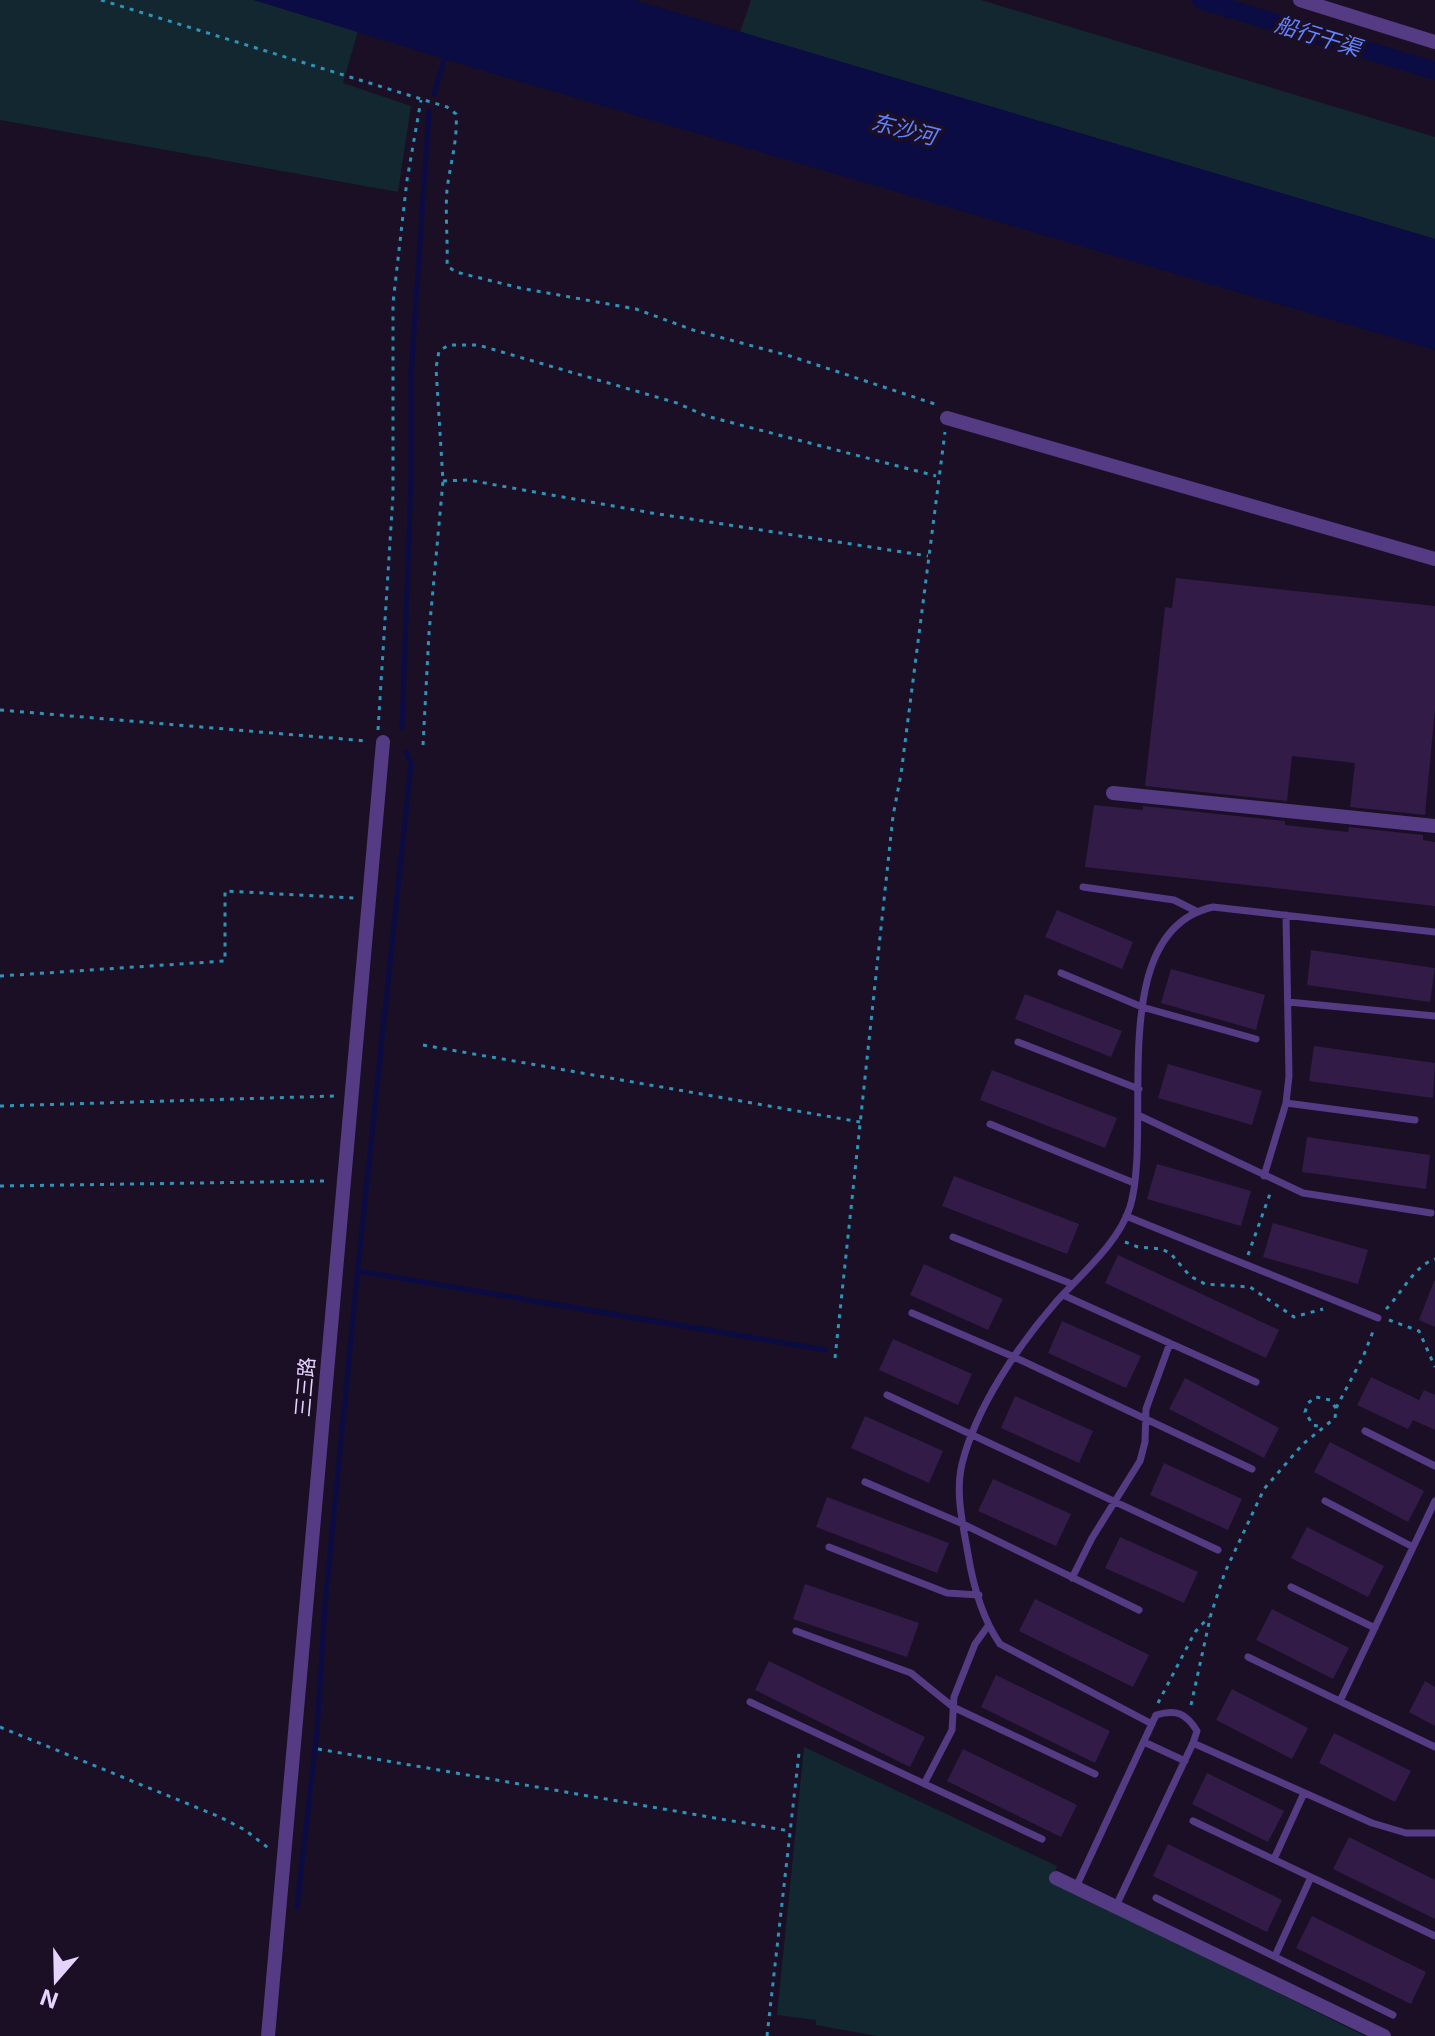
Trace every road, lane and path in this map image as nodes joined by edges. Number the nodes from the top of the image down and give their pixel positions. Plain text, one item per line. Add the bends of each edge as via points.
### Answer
1 (101, 0) edge
2 (1300, 0) edge
3 (1435, 42) edge
4 (421, 100) junction
5 (947, 418) junction
6 (938, 477) junction
7 (443, 481) junction
8 (928, 556) junction
9 (1435, 559) edge
10 (0, 710) edge
11 (380, 742) junction
12 (423, 745) dead end
13 (1113, 793) dead end
14 (1435, 826) edge
15 (1083, 887) dead end
16 (369, 899) junction
17 (1196, 911) junction
18 (1286, 915) junction
19 (1435, 932) edge
20 (1061, 973) dead end
21 (0, 976) edge
22 (1288, 1002) junction
23 (1142, 1007) junction
24 (1435, 1016) edge
25 (1256, 1039) dead end
26 (1018, 1042) dead end
27 (423, 1045) dead end
28 (1139, 1089) junction
29 (351, 1096) junction
30 (1286, 1103) junction
31 (0, 1106) edge
32 (1138, 1115) junction
33 (1415, 1120) dead end
34 (860, 1122) junction
35 (990, 1124) dead end
36 (1264, 1176) junction
37 (344, 1180) junction
38 (1274, 1181) junction
39 (1134, 1183) junction
40 (0, 1186) edge
41 (1431, 1213) dead end
42 (1126, 1216) junction
43 (953, 1237) dead end
44 (1113, 1237) junction
45 (1435, 1257) edge
46 (1245, 1262) junction
47 (1072, 1284) junction
48 (1063, 1295) junction
49 (1331, 1308) dead end
50 (912, 1313) dead end
51 (1378, 1318) junction
52 (1170, 1343) junction
53 (1014, 1357) junction
54 (835, 1358) dead end
55 (1435, 1367) edge
56 (1256, 1382) dead end
57 (887, 1395) dead end
58 (1336, 1408) junction
59 (1146, 1419) junction
60 (1323, 1427) junction
61 (1365, 1431) dead end
62 (974, 1434) junction
63 (1435, 1466) edge
64 (1252, 1469) dead end
65 (865, 1482) dead end
66 (1114, 1501) junction
67 (1325, 1501) dead end
68 (1435, 1501) edge
69 (963, 1524) junction
70 (829, 1547) dead end
71 (1413, 1547) junction
72 (1218, 1550) dead end
73 (1072, 1578) junction
74 (1291, 1587) dead end
75 (979, 1595) junction
76 (1139, 1610) dead end
77 (1211, 1614) junction
78 (988, 1626) junction
79 (1375, 1628) junction
80 (796, 1631) dead end
81 (1248, 1657) dead end
82 (1340, 1701) junction
83 (750, 1702) dead end
84 (953, 1707) junction
85 (1156, 1715) junction
86 (1188, 1717) junction
87 (1152, 1724) junction
88 (0, 1727) edge
89 (1144, 1742) junction
90 (1193, 1743) junction
91 (1435, 1747) edge
92 (318, 1749) dead end
93 (799, 1753) dead end
94 (1185, 1761) junction
95 (1095, 1774) dead end
96 (924, 1784) junction
97 (1304, 1793) junction
98 (1193, 1821) dead end
99 (790, 1831) junction
100 (1435, 1833) edge
101 (1042, 1839) dead end
102 (1274, 1859) junction
103 (283, 1860) junction
104 (1311, 1877) junction
105 (1056, 1878) dead end
106 (1076, 1887) junction
107 (1156, 1898) dead end
108 (1116, 1906) junction
109 (1435, 1936) edge
110 (1275, 1956) junction
111 (1393, 2015) dead end
112 (268, 2036) edge
113 (767, 2036) edge
114 (1384, 2036) edge

1 - 4 path
2 - 3 street
4 - 5 path via 456,114 446,205 447,266 456,272 636,309 939,405
4 - 11 path via 393,303 393,495
5 - 6 path
5 - 9 street
6 - 7 path via 706,416 509,353 449,345 439,351 436,368
6 - 8 path
7 - 8 path via 468,480
7 - 12 path
8 - 34 path
10 - 11 path
11 - 16 street, 三三路
13 - 14 street
15 - 17 lane via 1174,900
16 - 21 path via 225,891 225,961
16 - 29 street, 三三路
17 - 18 lane via 1213,907
17 - 23 lane via 1177,924 1163,944 1148,975
18 - 19 lane
18 - 22 lane
20 - 23 lane
22 - 24 lane
22 - 30 lane
23 - 25 lane
23 - 28 lane
26 - 28 lane
27 - 34 path
28 - 32 lane
29 - 31 path
29 - 37 street, 三三路
30 - 33 lane
30 - 36 lane
32 - 36 lane
32 - 39 lane
34 - 54 path
35 - 39 lane
36 - 38 lane
37 - 40 path
37 - 103 street, 三三路
38 - 41 lane via 1303,1193
38 - 46 path
39 - 42 lane
42 - 44 lane
42 - 46 lane
43 - 47 lane
44 - 47 lane
44 - 49 path via 1162,1249 1196,1281 1250,1287 1294,1317
45 - 51 path via 1415,1271
46 - 51 lane
47 - 48 lane
48 - 52 lane
48 - 53 lane
50 - 53 lane
51 - 55 path via 1419,1331
51 - 58 path
52 - 56 lane
52 - 59 lane
53 - 59 lane
53 - 62 lane
57 - 62 lane
58 - 60 path via 1335,1418
58 - 60 path via 1326,1397 1308,1403 1309,1421
59 - 64 lane
59 - 66 lane via 1140,1461
60 - 77 path via 1264,1489
61 - 63 lane
62 - 66 lane
62 - 69 lane via 962,1465
65 - 69 lane
66 - 72 lane
66 - 73 lane
67 - 71 lane
68 - 71 lane
69 - 73 lane
69 - 75 lane
70 - 75 lane via 947,1593
71 - 79 lane
73 - 76 lane
74 - 79 lane
75 - 78 lane
77 - 85 path via 1195,1632 1158,1700
77 - 86 path
78 - 84 lane via 975,1644
78 - 87 lane via 1000,1644
79 - 82 lane
80 - 84 lane via 911,1673
81 - 82 lane
82 - 91 lane
83 - 96 lane
84 - 95 lane
84 - 96 lane via 952,1730
85 - 86 lane via 1172,1710
85 - 87 lane
86 - 90 lane via 1197,1731
87 - 89 lane
88 - 103 path via 220,1817
89 - 94 lane
89 - 106 lane
90 - 94 lane
90 - 97 lane
92 - 99 path
93 - 99 path
94 - 108 lane
96 - 101 lane
97 - 100 lane via 1372,1823 1406,1833
97 - 102 lane
98 - 102 lane
99 - 113 path
102 - 104 lane
103 - 112 street, 三三路
104 - 109 lane
104 - 110 lane
105 - 106 street
106 - 108 street
107 - 110 lane
108 - 114 street
110 - 111 lane

